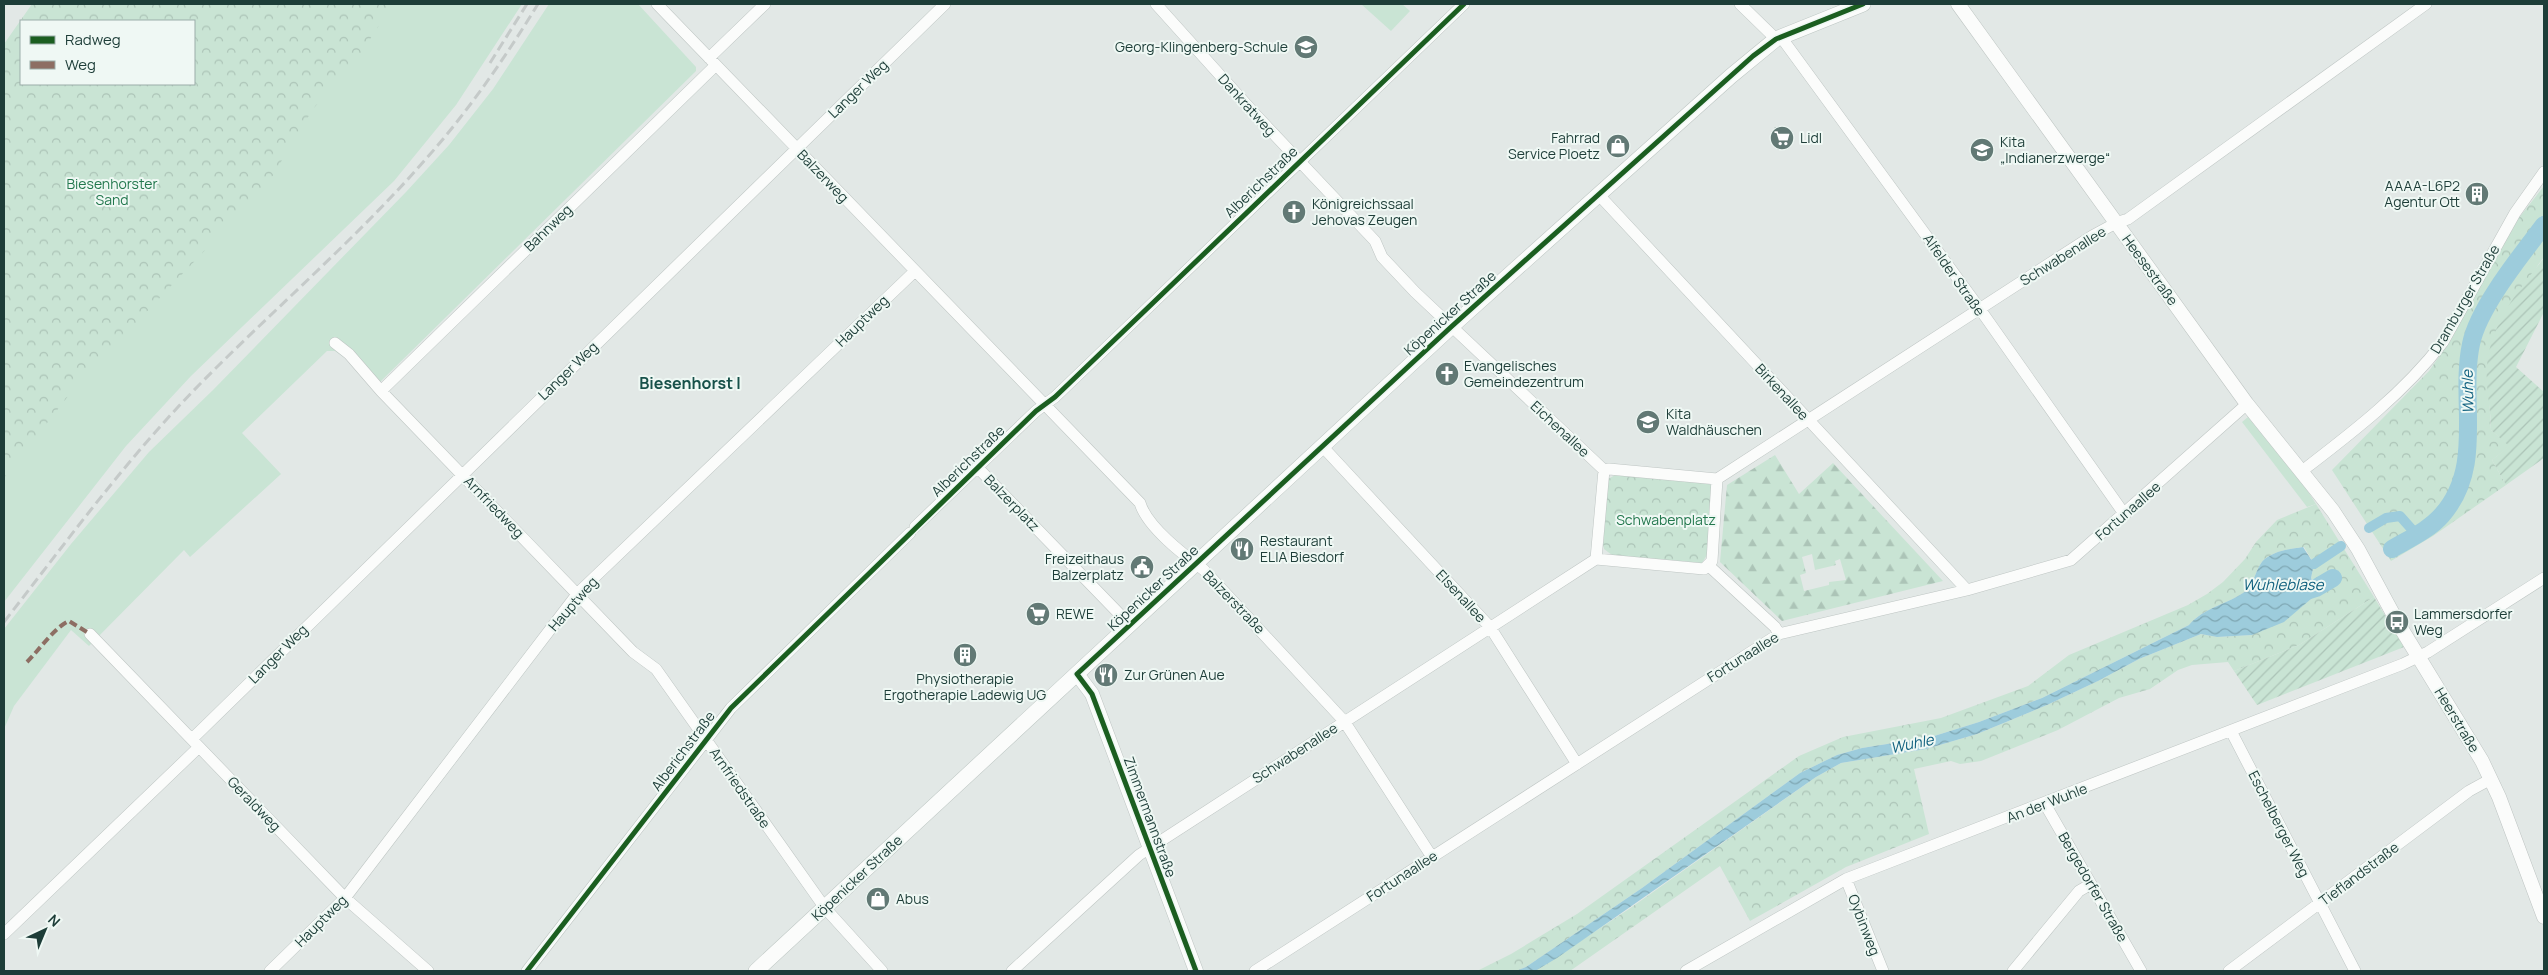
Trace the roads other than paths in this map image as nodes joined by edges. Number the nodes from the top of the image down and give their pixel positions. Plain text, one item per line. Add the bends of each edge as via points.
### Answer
1 (657, 4) edge
2 (764, 4) edge
3 (945, 4) edge
4 (1156, 4) edge
5 (1464, 4) edge
6 (1740, 4) edge
7 (1863, 4) edge
8 (1958, 4) edge
9 (2426, 4) edge
10 (1778, 38) junction
11 (712, 61) junction
12 (797, 148) junction
13 (1299, 161) junction
14 (2544, 172) edge
15 (1598, 194) junction
16 (2116, 223) junction
17 (915, 271) junction
18 (1978, 310) junction
19 (1451, 327) junction
20 (335, 343) dead end
21 (990, 347) joint
22 (381, 391) junction
23 (2248, 404) junction
24 (1045, 405) junction
25 (1807, 420) junction
26 (1322, 446) junction
27 (978, 468) junction
28 (1604, 470) junction
29 (2302, 471) junction
30 (462, 474) junction
31 (1717, 480) junction
32 (2125, 515) junction
33 (2348, 533) joint
34 (1596, 559) junction
35 (1196, 564) junction
36 (1710, 566) junction
37 (2544, 578) edge
38 (1967, 590) junction
39 (578, 593) junction
40 (1130, 625) junction
41 (1490, 627) junction
42 (90, 634) dead end
43 (1779, 634) junction
44 (2419, 656) junction
45 (656, 669) joint
46 (1077, 674) junction
47 (1344, 721) junction
48 (2231, 731) junction
49 (706, 740) junction
50 (195, 743) junction
51 (1576, 764) junction
52 (2491, 779) junction
53 (2045, 804) junction
54 (1149, 848) junction
55 (1432, 857) junction
56 (1846, 879) junction
57 (2091, 884) junction
58 (345, 898) junction
59 (2320, 903) junction
60 (829, 912) junction
61 (2544, 917) edge
62 (4, 934) edge
63 (426, 970) edge
64 (270, 971) edge
65 (527, 971) edge
66 (756, 971) edge
67 (882, 971) edge
68 (1012, 971) edge
69 (1196, 971) edge
70 (1254, 971) edge
71 (1686, 971) edge
72 (1881, 971) edge
73 (2013, 971) edge
74 (2141, 971) edge
75 (2229, 971) edge
76 (2355, 971) edge

1 - 11 street, Balzerweg
2 - 11 street, Bahnweg
3 - 12 street, Langer Weg
4 - 13 street, Dankratweg
5 - 13 street, Alberichstraße
6 - 10 street, Alfelder Straße
7 - 10 main road, Köpenicker Straße
8 - 16 street, Heesestraße
9 - 16 street, Schwabenallee via 2131,217
10 - 15 main road, Köpenicker Straße via 1736,71
10 - 18 street, Alfelder Straße via 1859,141
11 - 12 street, Balzerweg
11 - 22 street, Bahnweg
12 - 17 street, Balzerweg
12 - 30 street, Langer Weg
13 - 19 street, Dankratweg via 1375,241 1382,257
13 - 24 street, Alberichstraße
14 - 29 street, Dramburger Straße via 2515,213 2432,357 2375,415
15 - 19 main road, Köpenicker Straße
15 - 25 street, Birkenallee
16 - 18 street, Schwabenallee
16 - 23 street, Heesestraße
17 - 21 street, Balzerweg
17 - 39 street, Hauptweg
18 - 25 street, Schwabenallee
18 - 32 street, Alfelder Straße
19 - 26 main road, Köpenicker Straße
19 - 28 street, Eichenallee
20 - 22 street, Arnfriedweg
21 - 24 street, Balzerstraße
22 - 30 street, Arnfriedweg
23 - 29 street, Heesestraße
23 - 32 street, Fortunaallee
24 - 27 street, Alberichstraße
24 - 35 street, Balzerstraße via 1140,503 1144,514 1155,526
25 - 31 street, Schwabenallee
25 - 38 street, Birkenallee
26 - 35 main road, Köpenicker Straße
26 - 41 street, Elsenallee
27 - 40 street, Balzerplatz
27 - 49 street, Alberichstraße via 731,708
28 - 31 street
28 - 34 street
29 - 33 street, Heesestraße
30 - 39 street, Arnfriedweg
30 - 50 street, Langer Weg
31 - 36 street
32 - 38 street, Fortunaallee via 2071,560
33 - 44 street, Heerstraße
34 - 36 street via 1704,569
34 - 41 street, Schwabenallee
35 - 40 main road, Köpenicker Straße
35 - 47 street, Balzerstraße
36 - 43 street
37 - 44 street
38 - 43 street, Fortunaallee
39 - 45 street, Arnfriedweg via 633,652
39 - 58 street, Hauptweg
40 - 46 main road, Köpenicker Straße
41 - 47 street, Schwabenallee
41 - 51 street, Elsenallee
42 - 50 street, Geraldweg
43 - 51 street, Fortunaallee
44 - 48 street, An der Wuhle
44 - 52 street, Heerstraße
45 - 49 street, Arnfriedstraße
46 - 54 street, Zimmermannstraße via 1092,694
46 - 60 main road, Köpenicker Straße
47 - 54 street, Schwabenallee
47 - 55 street, Balzerstraße
48 - 53 street, An der Wuhle
48 - 59 street, Eschelberger Weg
49 - 60 street, Arnfriedstraße
49 - 65 street, Alberichstraße
50 - 58 street, Geraldweg
50 - 62 street, Langer Weg
51 - 55 street, Fortunaallee
52 - 59 street, Tieflandstraße via 2469,791
52 - 61 street, Heerstraße
53 - 56 street, An der Wuhle
53 - 57 street, Bergedorfer Straße
54 - 68 street, Schwabenallee
54 - 69 street, Zimmermannstraße
55 - 70 street, Fortunaallee
56 - 71 street, An der Wuhle
56 - 72 street, Oybinweg
57 - 73 street via 2079,891
57 - 74 street, Bergedorfer Straße
58 - 63 street, Geraldweg
58 - 64 street, Hauptweg
59 - 75 street, Tieflandstraße
59 - 76 street, Eschelberger Weg
60 - 66 main road, Köpenicker Straße
60 - 67 street, Arnfriedstraße

